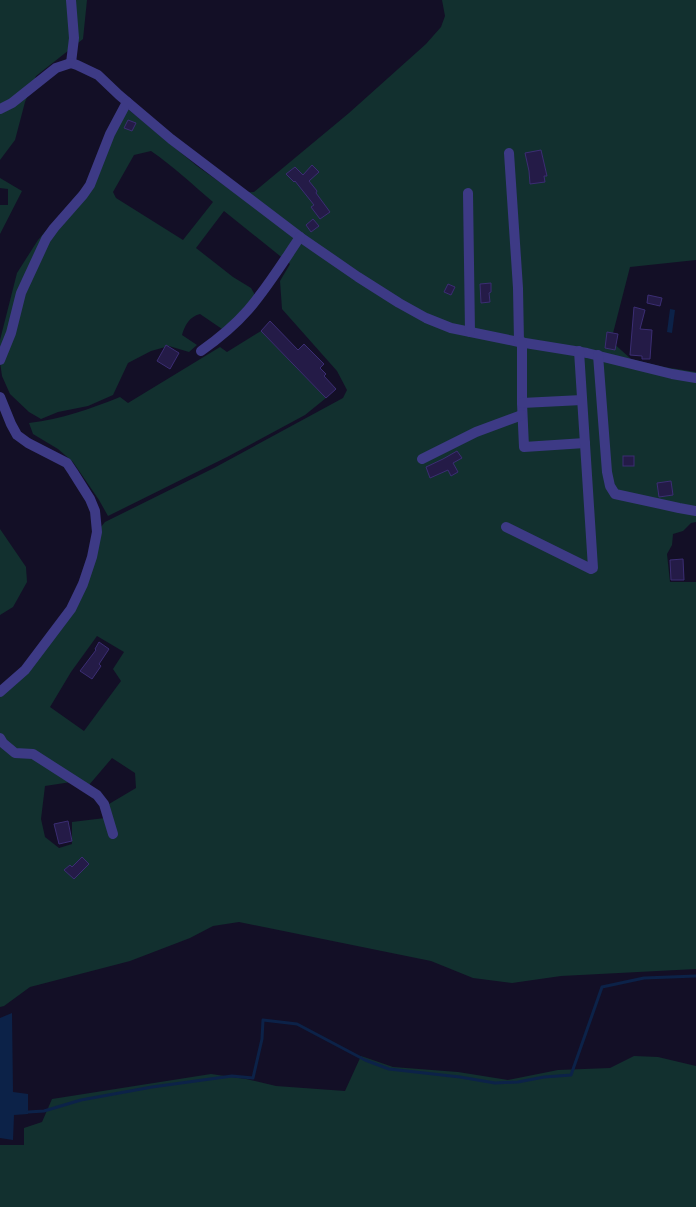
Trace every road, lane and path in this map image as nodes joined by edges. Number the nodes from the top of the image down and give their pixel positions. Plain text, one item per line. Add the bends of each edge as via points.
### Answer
1 (71, 0) edge
2 (71, 63) junction
3 (127, 102) junction
4 (0, 109) edge
5 (509, 153) dead end
6 (468, 193) dead end
7 (300, 237) junction
8 (470, 332) junction
9 (520, 342) junction
10 (201, 351) dead end
11 (579, 351) junction
12 (598, 355) junction
13 (0, 360) edge
14 (696, 378) edge
15 (0, 397) edge
16 (582, 400) junction
17 (522, 403) junction
18 (522, 415) junction
19 (585, 443) junction
20 (422, 459) dead end
21 (696, 511) edge
22 (506, 527) dead end
23 (0, 692) edge
24 (0, 738) edge
25 (113, 834) dead end

1 - 2 street via 74,38
2 - 3 street via 98,75
2 - 4 street via 56,68 12,103
3 - 7 street via 171,139
3 - 13 street via 110,134 90,185 46,239 21,293 11,333
5 - 9 street
6 - 8 street
7 - 8 street via 399,303 426,318
7 - 10 street via 248,310 226,332
8 - 9 street
9 - 11 street
9 - 17 street
11 - 12 street
11 - 16 street
12 - 14 street
12 - 21 street via 607,472 615,494
15 - 23 street via 17,435 67,464 73,472 95,511 97,532 83,584 71,610 25,670
16 - 17 street
16 - 19 street
17 - 18 street
18 - 19 street via 524,447
18 - 20 street via 476,432
19 - 22 street via 593,568 590,569
24 - 25 street via 15,753 33,754 97,795 104,804

